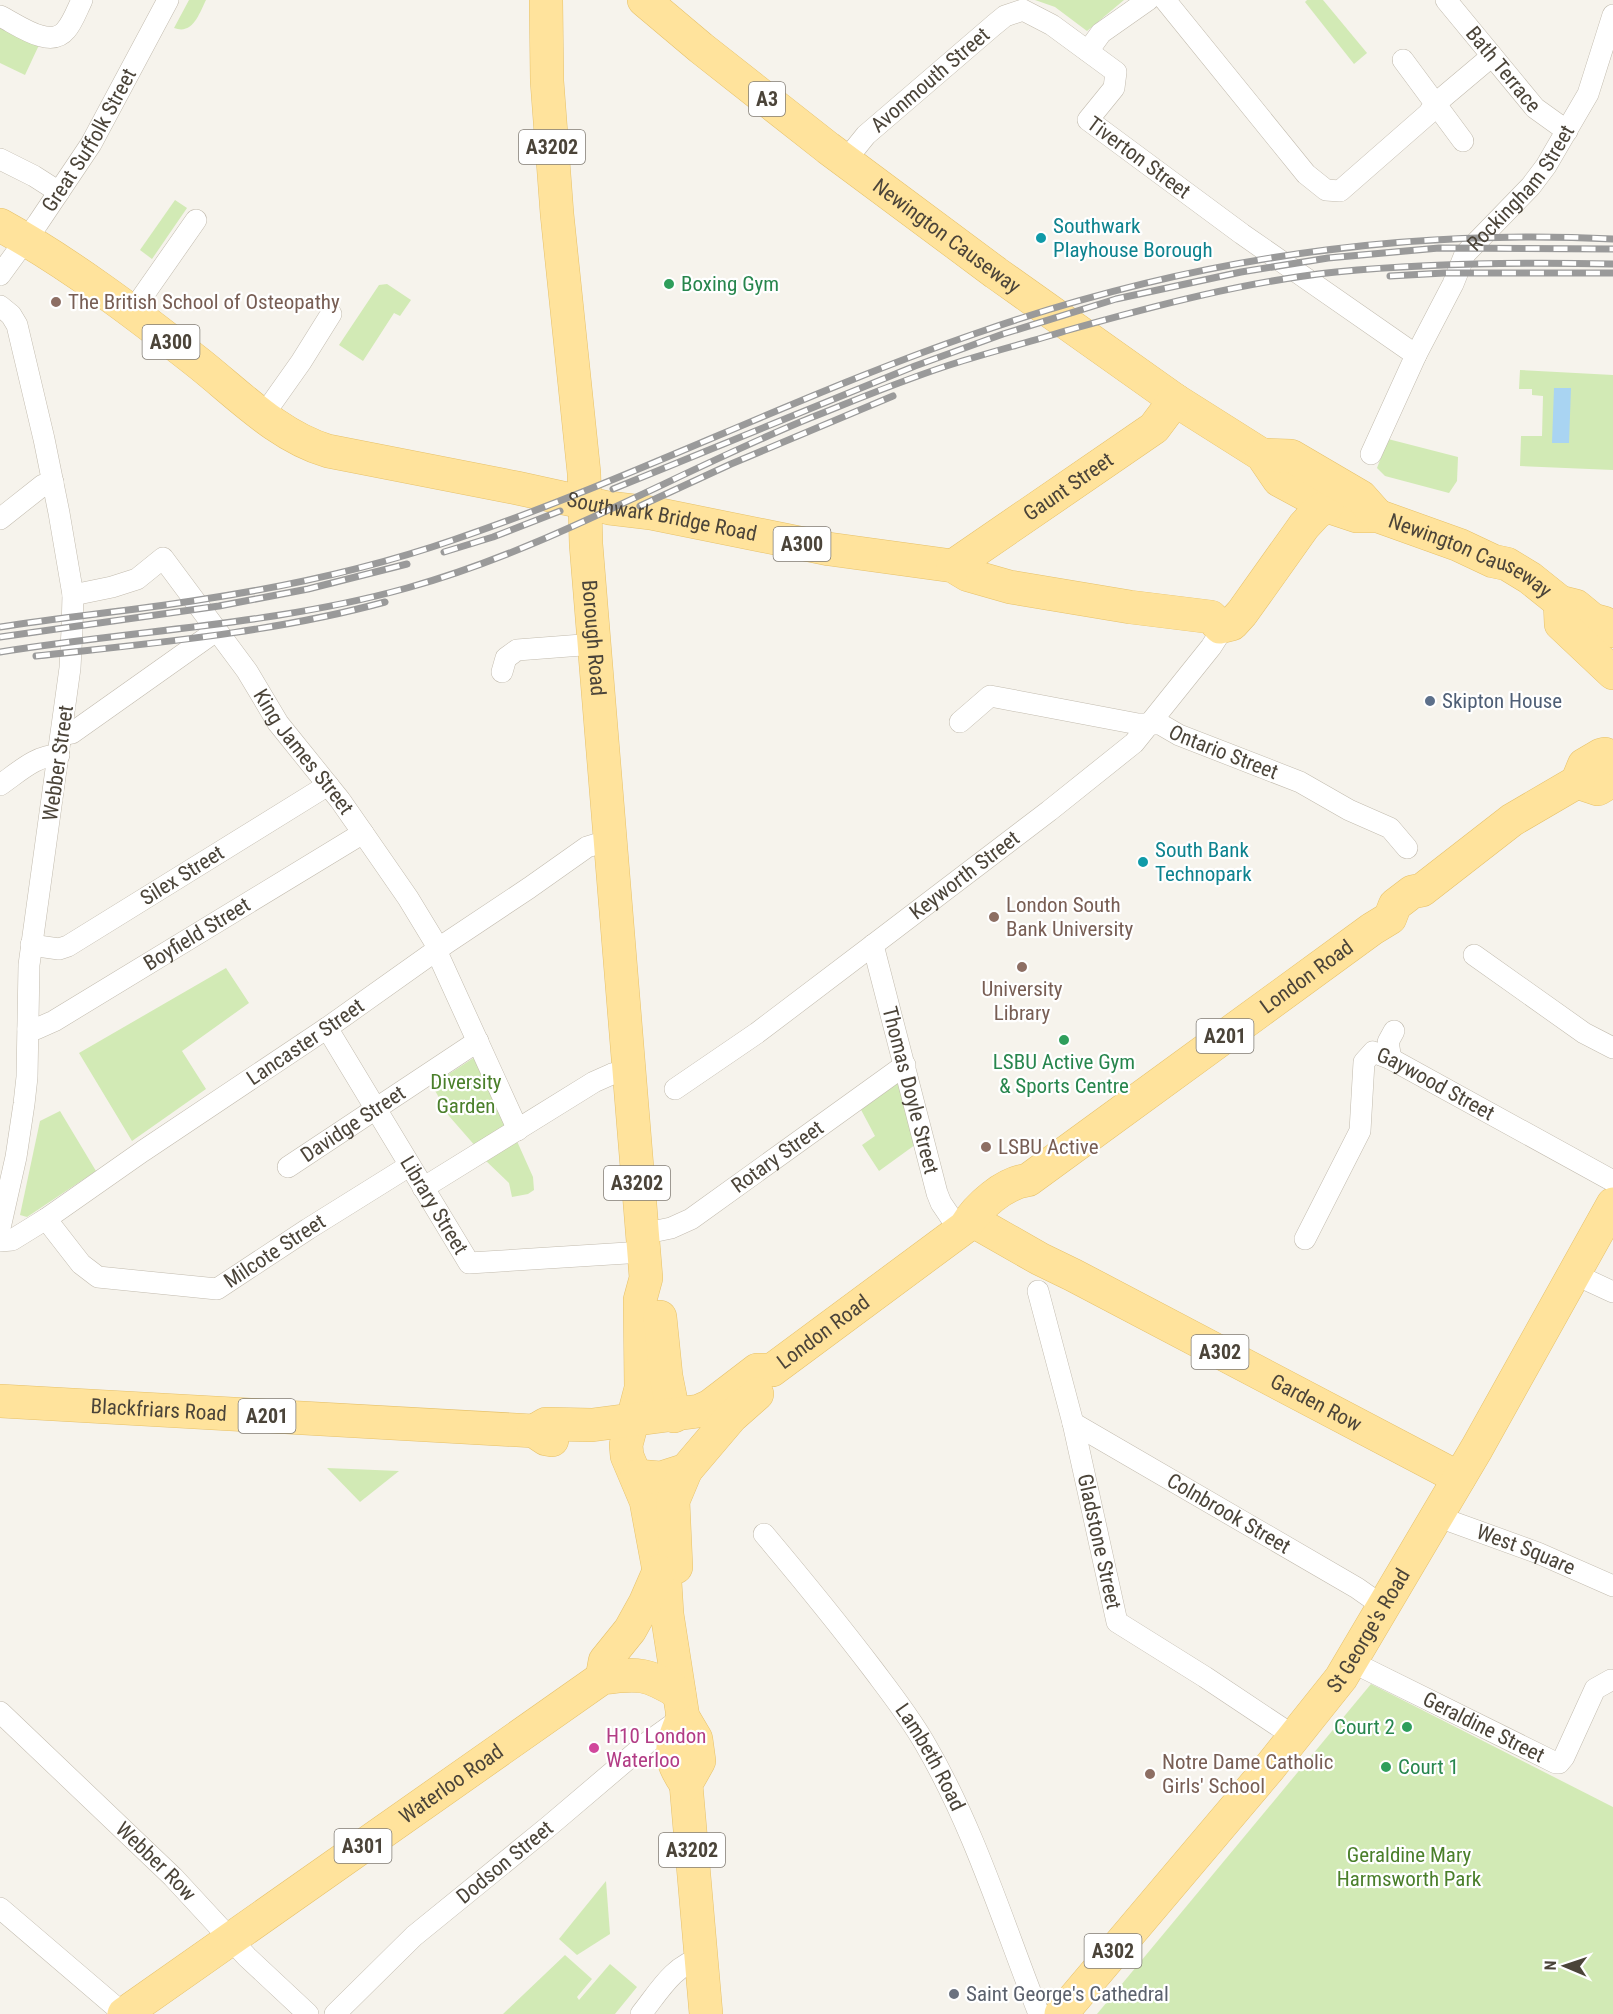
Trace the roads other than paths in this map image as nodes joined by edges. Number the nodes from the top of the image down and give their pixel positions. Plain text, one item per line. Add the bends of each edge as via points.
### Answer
1 (82, 0) edge
2 (168, 0) edge
3 (546, 0) edge
4 (644, 0) edge
5 (1148, 0) edge
6 (1165, 0) edge
7 (1446, 0) edge
8 (1023, 10) joint
9 (1613, 15) edge
10 (0, 16) edge
11 (1088, 51) junction
12 (1492, 56) junction
13 (1402, 60) dead end
14 (1435, 104) junction
15 (1567, 131) junction
16 (1463, 141) dead end
17 (0, 159) edge
18 (845, 161) junction
19 (59, 192) junction
20 (196, 220) dead end
21 (13, 232) edge
22 (0, 275) edge
23 (0, 306) edge
24 (131, 312) junction
25 (331, 314) dead end
26 (1416, 355) junction
27 (1175, 400) junction
28 (266, 418) junction
29 (1371, 454) dead end
30 (1262, 455) junction
31 (52, 482) junction
32 (585, 502) junction
33 (1327, 506) junction
34 (1378, 516) junction
35 (0, 519) edge
36 (954, 566) junction
37 (73, 595) junction
38 (1560, 602) junction
39 (1220, 627) junction
40 (216, 631) junction
41 (1613, 631) edge
42 (595, 644) junction
43 (502, 672) dead end
44 (1613, 673) edge
45 (960, 722) dead end
46 (1150, 724) junction
47 (60, 745) junction
48 (1613, 758) edge
49 (1613, 780) edge
50 (1577, 782) junction
51 (0, 785) edge
52 (328, 785) junction
53 (363, 833) junction
54 (610, 840) junction
55 (1407, 848) dead end
56 (32, 945) junction
57 (873, 945) junction
58 (437, 950) junction
59 (1474, 955) dead end
60 (327, 1028) junction
61 (28, 1029) junction
62 (1394, 1031) dead end
63 (478, 1041) junction
64 (1613, 1048) edge
65 (1391, 1059) junction
66 (905, 1065) junction
67 (628, 1070) junction
68 (675, 1089) dead end
69 (375, 1109) junction
70 (518, 1130) junction
71 (409, 1166) junction
72 (288, 1167) dead end
73 (1613, 1181) edge
74 (423, 1188) junction
75 (1613, 1204) edge
76 (46, 1219) junction
77 (0, 1228) edge
78 (969, 1228) junction
79 (1305, 1239) dead end
80 (0, 1241) edge
81 (644, 1255) junction
82 (1574, 1274) junction
83 (1038, 1291) dead end
84 (1613, 1292) edge
85 (772, 1370) junction
86 (0, 1401) edge
87 (674, 1416) junction
88 (632, 1421) junction
89 (1073, 1423) junction
90 (534, 1431) junction
91 (692, 1463) junction
92 (632, 1466) junction
93 (1459, 1478) junction
94 (1436, 1516) junction
95 (764, 1534) dead end
96 (1613, 1586) edge
97 (664, 1589) junction
98 (1384, 1607) junction
99 (1352, 1662) junction
100 (612, 1676) junction
101 (1612, 1679) edge
102 (681, 1705) junction
103 (0, 1712) edge
104 (1295, 1737) junction
105 (0, 1908) edge
106 (230, 1939) junction
107 (702, 1958) junction
108 (124, 2014) edge
109 (308, 2014) edge
110 (334, 2014) edge
111 (641, 2014) edge
112 (706, 2014) edge
113 (1039, 2014) edge
114 (1061, 2014) edge

1 - 10 street via 66,30 50,39
2 - 19 street, Great Suffolk Street via 105,119
3 - 32 main road, Borough Road / A3202 via 547,81 557,214 576,378
4 - 18 main road, Newington Causeway / A3
5 - 11 street via 1101,33
6 - 14 street via 1306,174 1326,190 1340,191
7 - 12 street, Bath Terrace
8 - 11 street, Tiverton Street
8 - 18 street, Avonmouth Street via 1005,15 874,128
9 - 15 street, Rockingham Street via 1588,94
11 - 26 street, Tiverton Street via 1116,72 1114,88 1088,120
12 - 14 street
12 - 15 street, Bath Terrace via 1535,108
13 - 14 street
14 - 16 street
15 - 26 street, Rockingham Street via 1531,186 1465,254
17 - 19 street
18 - 27 main road, Newington Causeway / A3
19 - 21 street, Great Suffolk Street
20 - 24 street
21 - 22 street, Great Suffolk Street
21 - 24 main road, Southwark Bridge Road / A300
23 - 31 street, Webber Street via 17,325
24 - 28 main road, Southwark Bridge Road / A300
25 - 28 street
26 - 29 street, Rockingham Street
27 - 30 main road, Newington Causeway / A3
27 - 36 main road, Gaunt Street via 1154,428
28 - 32 main road, Southwark Bridge Road / A300 via 310,445 328,451
30 - 33 main road, Newington Causeway / A3 via 1279,480
30 - 34 main road, Newington Causeway / A3 via 1291,456 1361,497
31 - 35 street
31 - 37 street, Webber Street
32 - 36 main road, Southwark Bridge Road / A300 via 829,549
32 - 42 main road, Borough Road / A3202
33 - 34 main road, Newington Causeway / A3 via 1357,516
33 - 39 main road via 1304,526 1242,613 1232,624
34 - 38 main road, Newington Causeway / A3 via 1507,564
36 - 39 main road, Southwark Bridge Road / A300 via 975,578 1010,587 1211,616
37 - 40 street, King James Street via 137,579 163,558
37 - 47 street, Webber Street via 70,668
38 - 41 main road, Newington Causeway / A3 via 1576,606
38 - 44 main road, Newington Causeway via 1561,624
39 - 46 street, Keyworth Street via 1211,647
40 - 47 street
40 - 52 street, King James Street via 278,723
42 - 43 street via 517,650 506,658
42 - 54 main road, Borough Road / A3202
45 - 46 street, Ontario Street via 990,696
46 - 55 street, Ontario Street via 1160,724 1300,782 1390,828
46 - 57 street, Keyworth Street via 1134,743 1066,798
47 - 51 street
47 - 56 street, Webber Street
48 - 50 main road, London Road / A201 via 1605,754 1584,765
49 - 50 main road via 1598,789
50 - 78 main road, London Road / A201 via 1512,819 1422,890 1412,892 1395,905 1390,918 1028,1180 1027,1197 994,1221
52 - 53 street, King James Street
52 - 56 street, Silex Street via 68,946 59,949
53 - 58 street, King James Street via 408,897
53 - 61 street, Boyfield Street via 54,1021
54 - 58 street, Lancaster Street via 587,847
54 - 67 main road, Borough Road / A3202
56 - 61 street, Webber Street
57 - 66 street, Thomas Doyle Street
57 - 68 street, Keyworth Street
58 - 60 street, Lancaster Street
58 - 63 street, King James Street
59 - 64 street via 1584,1033
60 - 69 street, Library Street
60 - 76 street, Lancaster Street
61 - 77 street, Webber Street via 21,1126
62 - 65 street via 1388,1042
63 - 69 street, Davidge Street
63 - 70 street, King James Street
65 - 73 street, Gaywood Street
65 - 79 street, Gaywood Street via 1372,1052 1364,1062 1360,1131
66 - 78 street, Thomas Doyle Street via 937,1193 941,1203
66 - 81 street, Rotary Street via 697,1215 671,1228
67 - 70 street via 594,1082
67 - 81 main road, Borough Road / A3202
69 - 71 street, Library Street
69 - 72 street, Davidge Street
70 - 74 street
71 - 74 street, Library Street
71 - 76 street, Milcote Street via 217,1289 98,1277 81,1264
74 - 81 street, Library Street via 469,1263
75 - 82 main road, St George's Road / A302
76 - 80 street, Lancaster Street via 12,1240
78 - 85 main road, London Road / A201
78 - 93 main road, Garden Row / A302 via 1073,1275
81 - 87 main road, Borough Road / A3202 via 658,1299
81 - 88 main road, Borough Road / A3202 via 641,1388
82 - 84 street
82 - 93 main road, St George's Road / A302
83 - 89 street, Gladstone Street
85 - 87 main road, London Road / A201 via 757,1370 699,1412
85 - 91 main road, A201 via 768,1385 731,1417
86 - 90 main road, Blackfriars Road / A201
87 - 88 main road, A201
88 - 90 main road, Blackfriars Road / A201 via 546,1424
88 - 92 main road, A3202 via 626,1445
89 - 98 street, Colnbrook Street via 1360,1589
89 - 104 street, Gladstone Street via 1117,1622
90 - 92 main road, Blackfriars Road / A201 via 546,1440 591,1444
91 - 92 main road, Blackfriars Road via 661,1478
91 - 97 main road via 673,1502 676,1569
92 - 97 main road, A3202 via 646,1501
93 - 94 main road, St George's Road / A302
94 - 96 street, West Square via 1538,1553
94 - 98 main road, St George's Road / A302
95 - 113 street, Lambeth Road via 827,1608 924,1742 982,1865
97 - 100 main road
97 - 100 main road via 645,1603 605,1661
97 - 102 main road, A3202
98 - 99 main road, St George's Road / A302
99 - 101 street, Geraldine Street via 1556,1763 1564,1757 1595,1689
99 - 104 main road, St George's Road / A302
100 - 102 main road via 648,1676
100 - 106 main road, Waterloo Road / A301
102 - 107 main road, A3202 via 696,1738 699,1761 686,1784
102 - 110 street, Dodson Street via 648,1742 414,1936
103 - 106 street, Webber Row via 173,1876
104 - 114 main road, St George's Road / A302
105 - 108 street
106 - 108 main road, Waterloo Road / A301
106 - 109 street, Webber Row
107 - 111 street via 681,1966
107 - 112 main road, A3202

